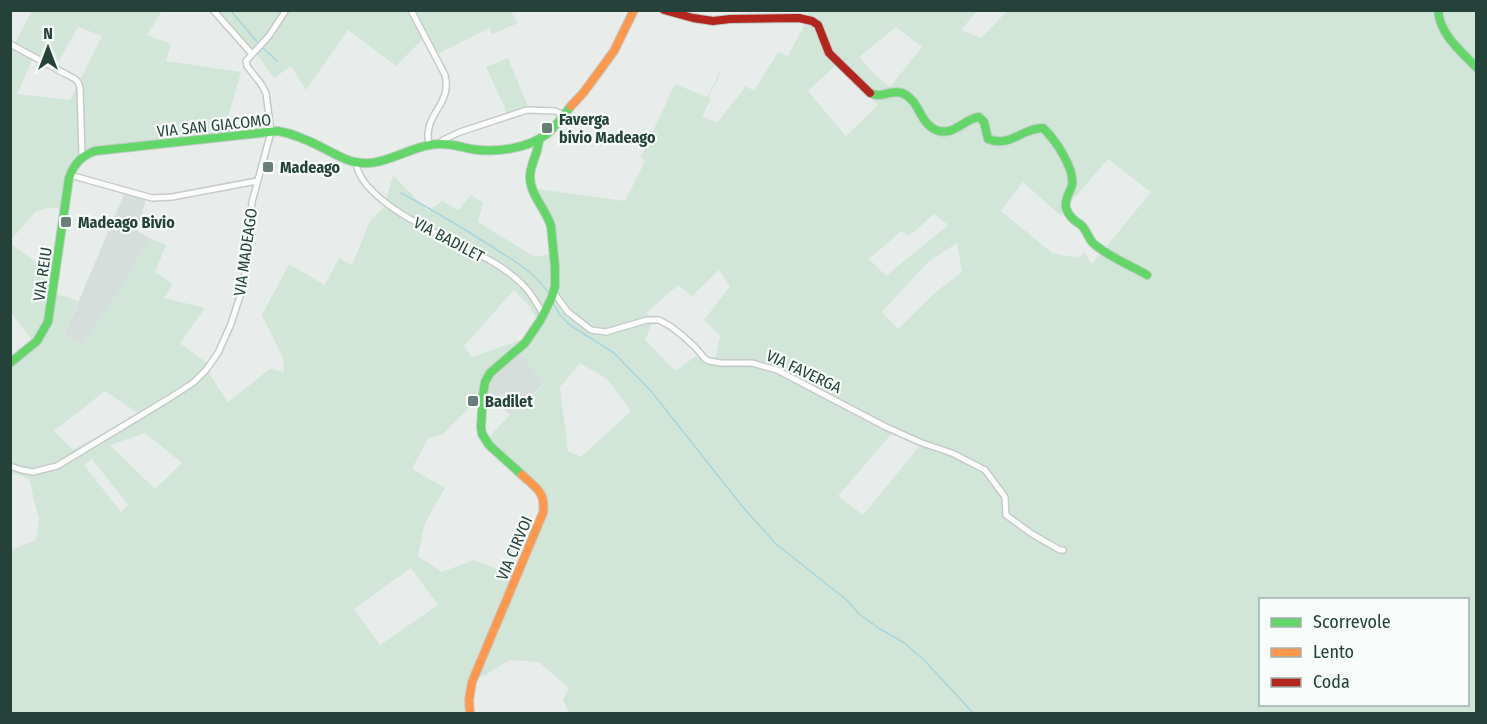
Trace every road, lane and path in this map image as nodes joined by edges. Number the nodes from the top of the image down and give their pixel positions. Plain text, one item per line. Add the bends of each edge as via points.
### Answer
1 (213, 10) edge
2 (286, 10) edge
3 (411, 10) edge
4 (634, 10) edge
5 (664, 10) edge
6 (1438, 10) edge
7 (10, 44) edge
8 (252, 54) junction
9 (1476, 67) edge
10 (564, 116) junction
11 (272, 132) junction
12 (539, 139) junction
13 (440, 143) junction
14 (429, 144) junction
15 (82, 156) junction
16 (356, 163) junction
17 (70, 175) junction
18 (257, 181) junction
19 (1147, 275) dead end
20 (554, 293) junction
21 (543, 314) junction
22 (10, 363) edge
23 (10, 466) edge
24 (1063, 550) dead end
25 (470, 714) edge

1 - 8 street
2 - 8 street
3 - 14 street via 447,82 444,99 430,122
4 - 10 street via 614,51
5 - 19 street via 710,21 812,21 821,30 829,53 867,91 879,97 903,93 936,131 952,131 970,118 979,117 988,139 1000,143 1032,128 1043,128 1062,154 1071,177 1066,198 1070,217 1095,244
6 - 9 street via 1443,30
7 - 15 street via 78,82
8 - 11 street, VIA MADEAGO via 246,65 264,88
10 - 12 street
10 - 13 street via 555,111 526,110 460,132
11 - 15 street, VIA SAN GIACOMO via 95,151
11 - 16 street, VIA SAN GIACOMO via 296,135
11 - 18 street, VIA MADEAGO
12 - 13 street via 492,151
12 - 20 street via 530,178 552,230
13 - 14 street
14 - 16 street via 372,163
15 - 17 street, VIA REIU
16 - 21 street, VIA BADILET via 359,174 380,198 421,225 495,263 524,285
17 - 18 street, VIA MADEAGO via 152,198
17 - 22 street, VIA REIU via 48,322 36,342
18 - 23 street, VIA MADEAGO via 241,293 218,353 206,370 193,383 57,466 33,472
20 - 21 street, VIA CIRVOI
20 - 24 street, VIA FAVERGA via 568,312 591,330 611,332 658,320 710,361 752,363 777,370 886,427 952,453 985,470 1005,497 1006,515
21 - 25 street, VIA CIRVOI via 526,342 488,374 484,384 485,440 541,492 545,505 472,681

